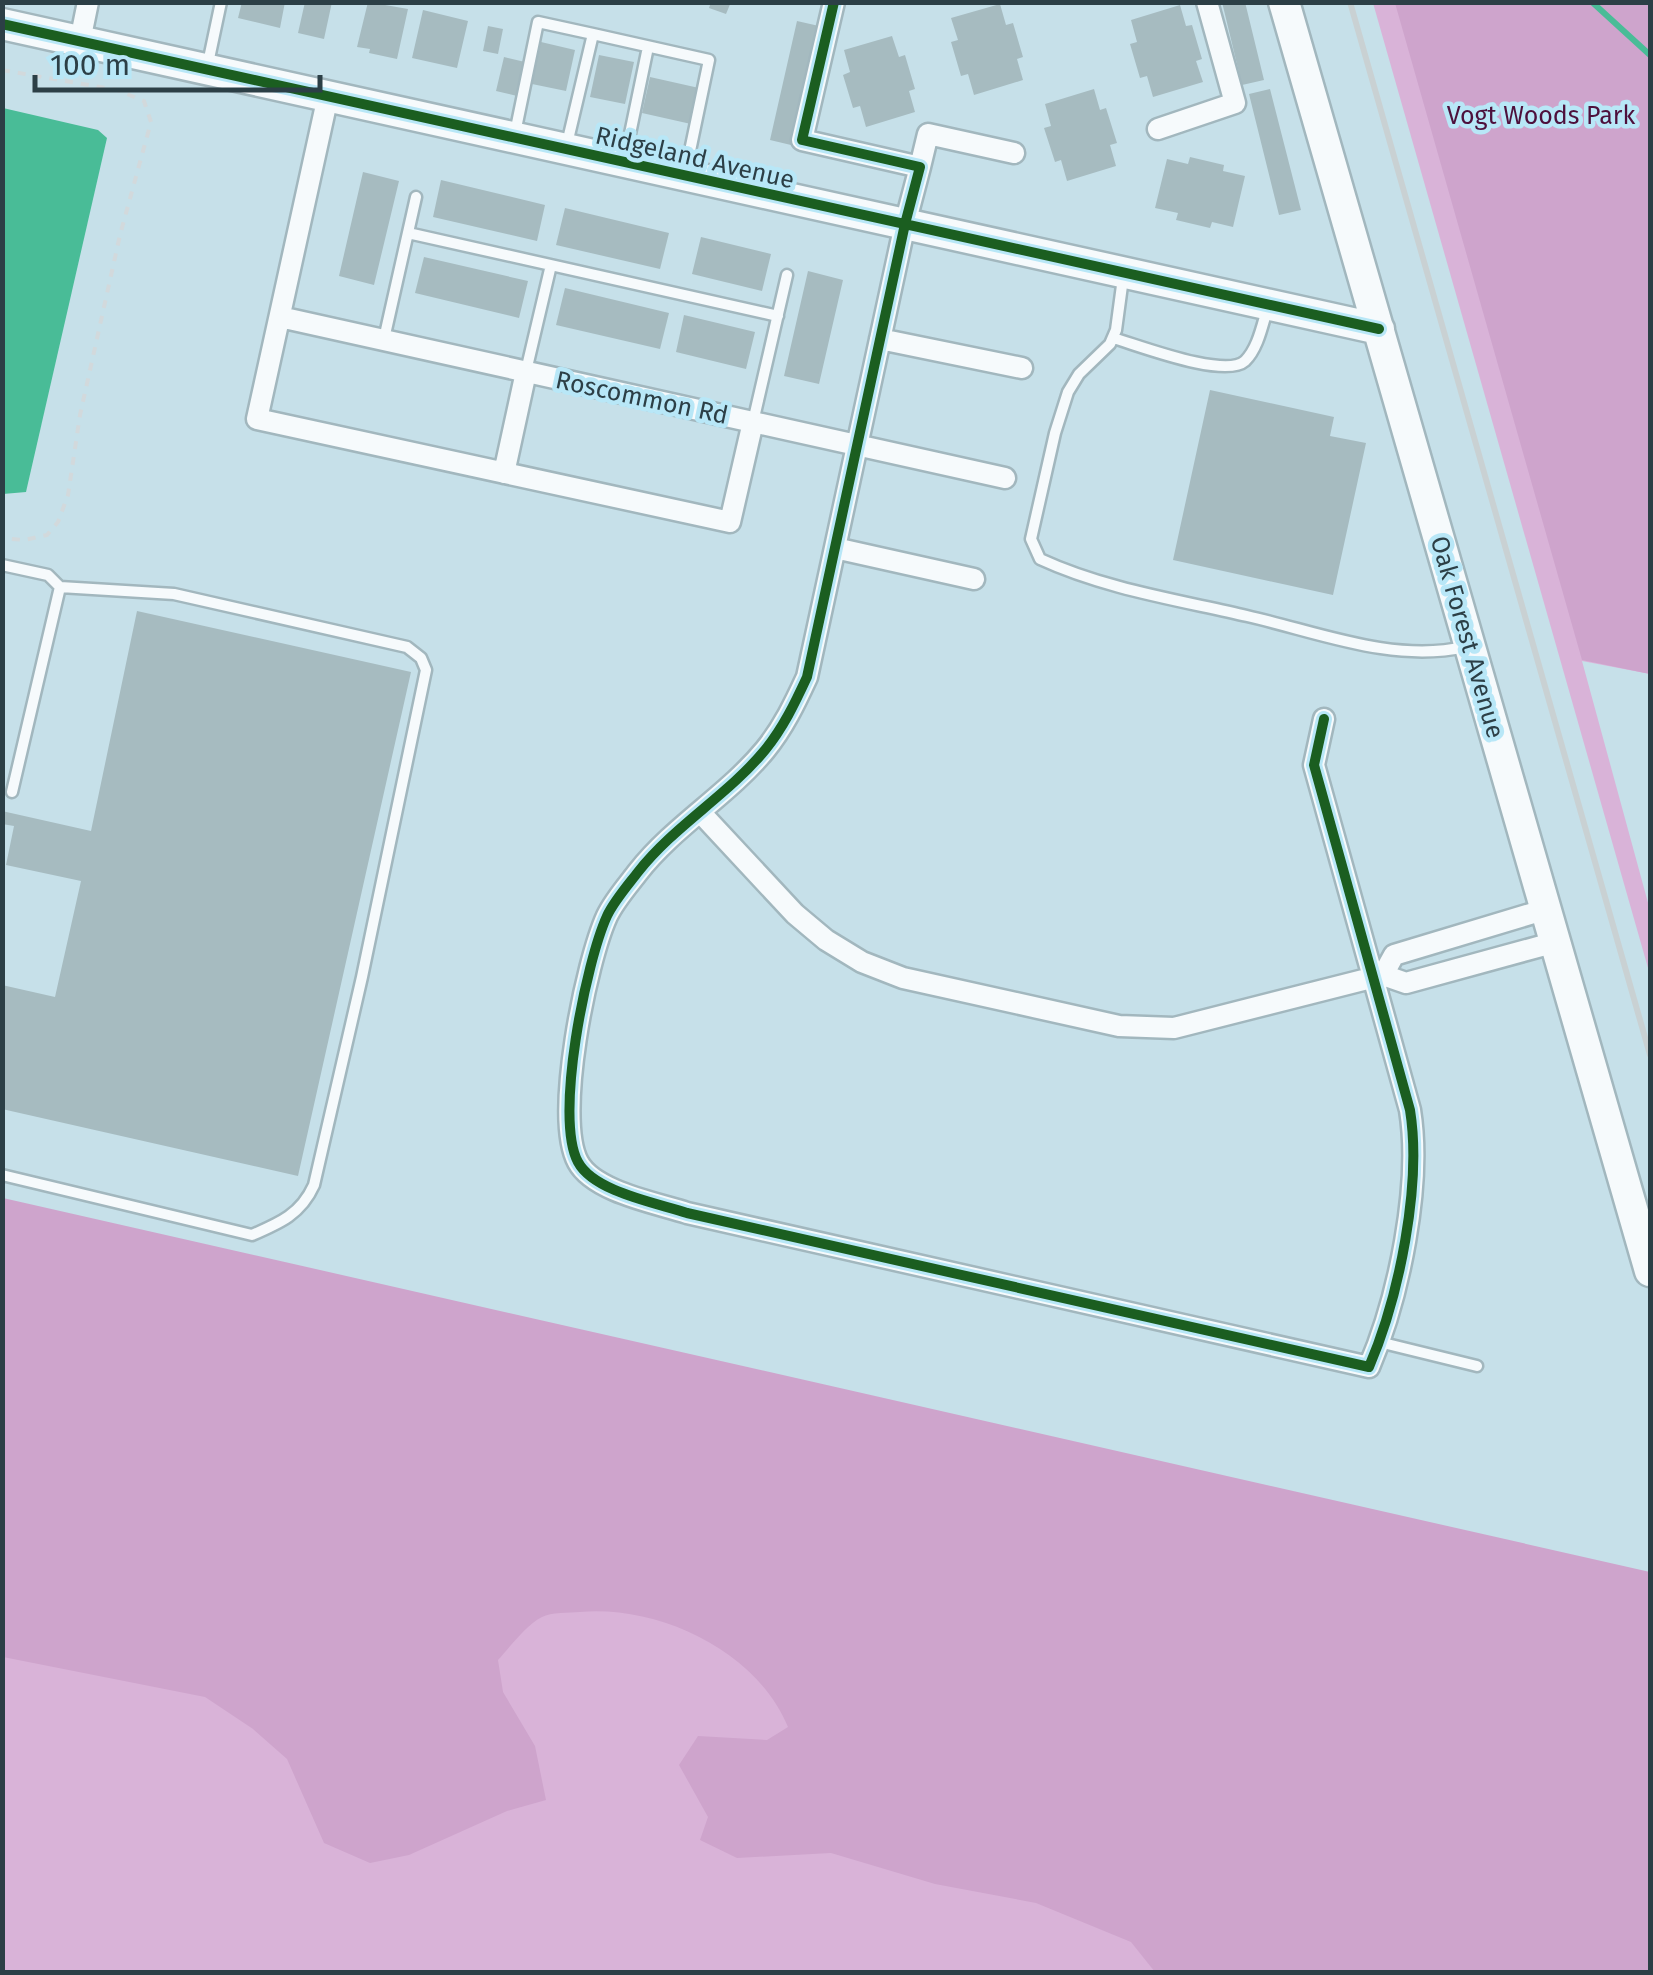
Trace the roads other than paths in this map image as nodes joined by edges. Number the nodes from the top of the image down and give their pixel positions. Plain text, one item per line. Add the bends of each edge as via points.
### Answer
1 (88, 2) edge
2 (221, 2) edge
3 (834, 2) edge
4 (1208, 2) edge
5 (1284, 2) edge
6 (2, 24) edge
7 (592, 34) junction
8 (80, 41) junction
9 (648, 47) junction
10 (206, 69) junction
11 (328, 96) junction
12 (1158, 129) dead end
13 (514, 137) junction
14 (566, 148) junction
15 (1014, 152) dead end
16 (624, 162) junction
17 (920, 167) junction
18 (685, 175) junction
19 (416, 196) dead end
20 (905, 224) junction
21 (408, 233) junction
22 (550, 265) junction
23 (1124, 272) junction
24 (788, 276) dead end
25 (1269, 304) junction
26 (778, 316) junction
27 (280, 318) junction
28 (1380, 329) junction
29 (1113, 338) junction
30 (880, 339) junction
31 (384, 340) junction
32 (1022, 368) dead end
33 (526, 372) junction
34 (754, 422) junction
35 (857, 445) junction
36 (504, 473) junction
37 (1005, 478) dead end
38 (835, 548) junction
39 (2, 565) edge
40 (974, 580) dead end
41 (60, 587) junction
42 (1470, 646) junction
43 (1324, 719) dead end
44 (12, 792) dead end
45 (700, 812) junction
46 (1546, 909) junction
47 (1556, 942) junction
48 (1378, 976) junction
49 (2, 1174) edge
50 (1650, 1271) edge
51 (1379, 1342) junction
52 (1476, 1366) dead end

1 - 8 street
2 - 10 lane
3 - 17 street via 802,140
4 - 12 street via 1235,103
5 - 28 street, Oak Forest Avenue
6 - 8 street, Ridgeland Avenue
7 - 9 lane
7 - 13 lane via 538,22
7 - 14 lane
8 - 10 street, Ridgeland Avenue
9 - 16 lane
9 - 18 lane via 709,60
10 - 11 street, Ridgeland Avenue
11 - 13 street, Ridgeland Avenue
11 - 27 street
13 - 14 street, Ridgeland Avenue
14 - 16 street, Ridgeland Avenue
15 - 17 street via 928,134
16 - 18 street, Ridgeland Avenue
17 - 20 street
18 - 20 street, Ridgeland Avenue
19 - 21 lane
20 - 23 street, Ridgeland Avenue
20 - 30 street
21 - 22 lane
21 - 31 lane
22 - 26 lane
22 - 33 lane
23 - 25 street, Ridgeland Avenue
23 - 29 lane
24 - 26 lane
25 - 28 street, Ridgeland Avenue
25 - 29 lane via 1256,344 1246,360 1230,367
26 - 34 lane
27 - 31 street, Roscommon Rd
27 - 36 street via 258,419
28 - 42 street, Oak Forest Avenue
29 - 42 lane via 1079,374 1064,406 1031,539 1040,559 1126,588 1372,647 1437,653
30 - 32 street
30 - 35 street
31 - 33 street, Roscommon Rd
33 - 34 street, Roscommon Rd
33 - 36 street
34 - 35 street, Roscommon Rd
34 - 36 street via 730,522
35 - 37 street, Roscommon Rd
35 - 38 street
38 - 40 street
38 - 45 street via 807,677 791,712 764,751
39 - 41 lane via 48,575
41 - 44 lane
41 - 49 lane via 174,594 407,647 426,670 307,1201 288,1220 252,1235
42 - 46 street, Oak Forest Avenue
43 - 48 street via 1314,764
45 - 48 street via 795,914 862,962 903,978 1119,1026 1174,1028
45 - 51 street via 642,868 608,914 589,980 571,1068 568,1124 579,1164 610,1189 687,1213 1368,1367
46 - 47 street, Oak Forest Avenue
46 - 48 street via 1394,955
47 - 48 street via 1406,983
47 - 50 street, Oak Forest Avenue
48 - 51 street via 1416,1146 1414,1186
51 - 52 lane

